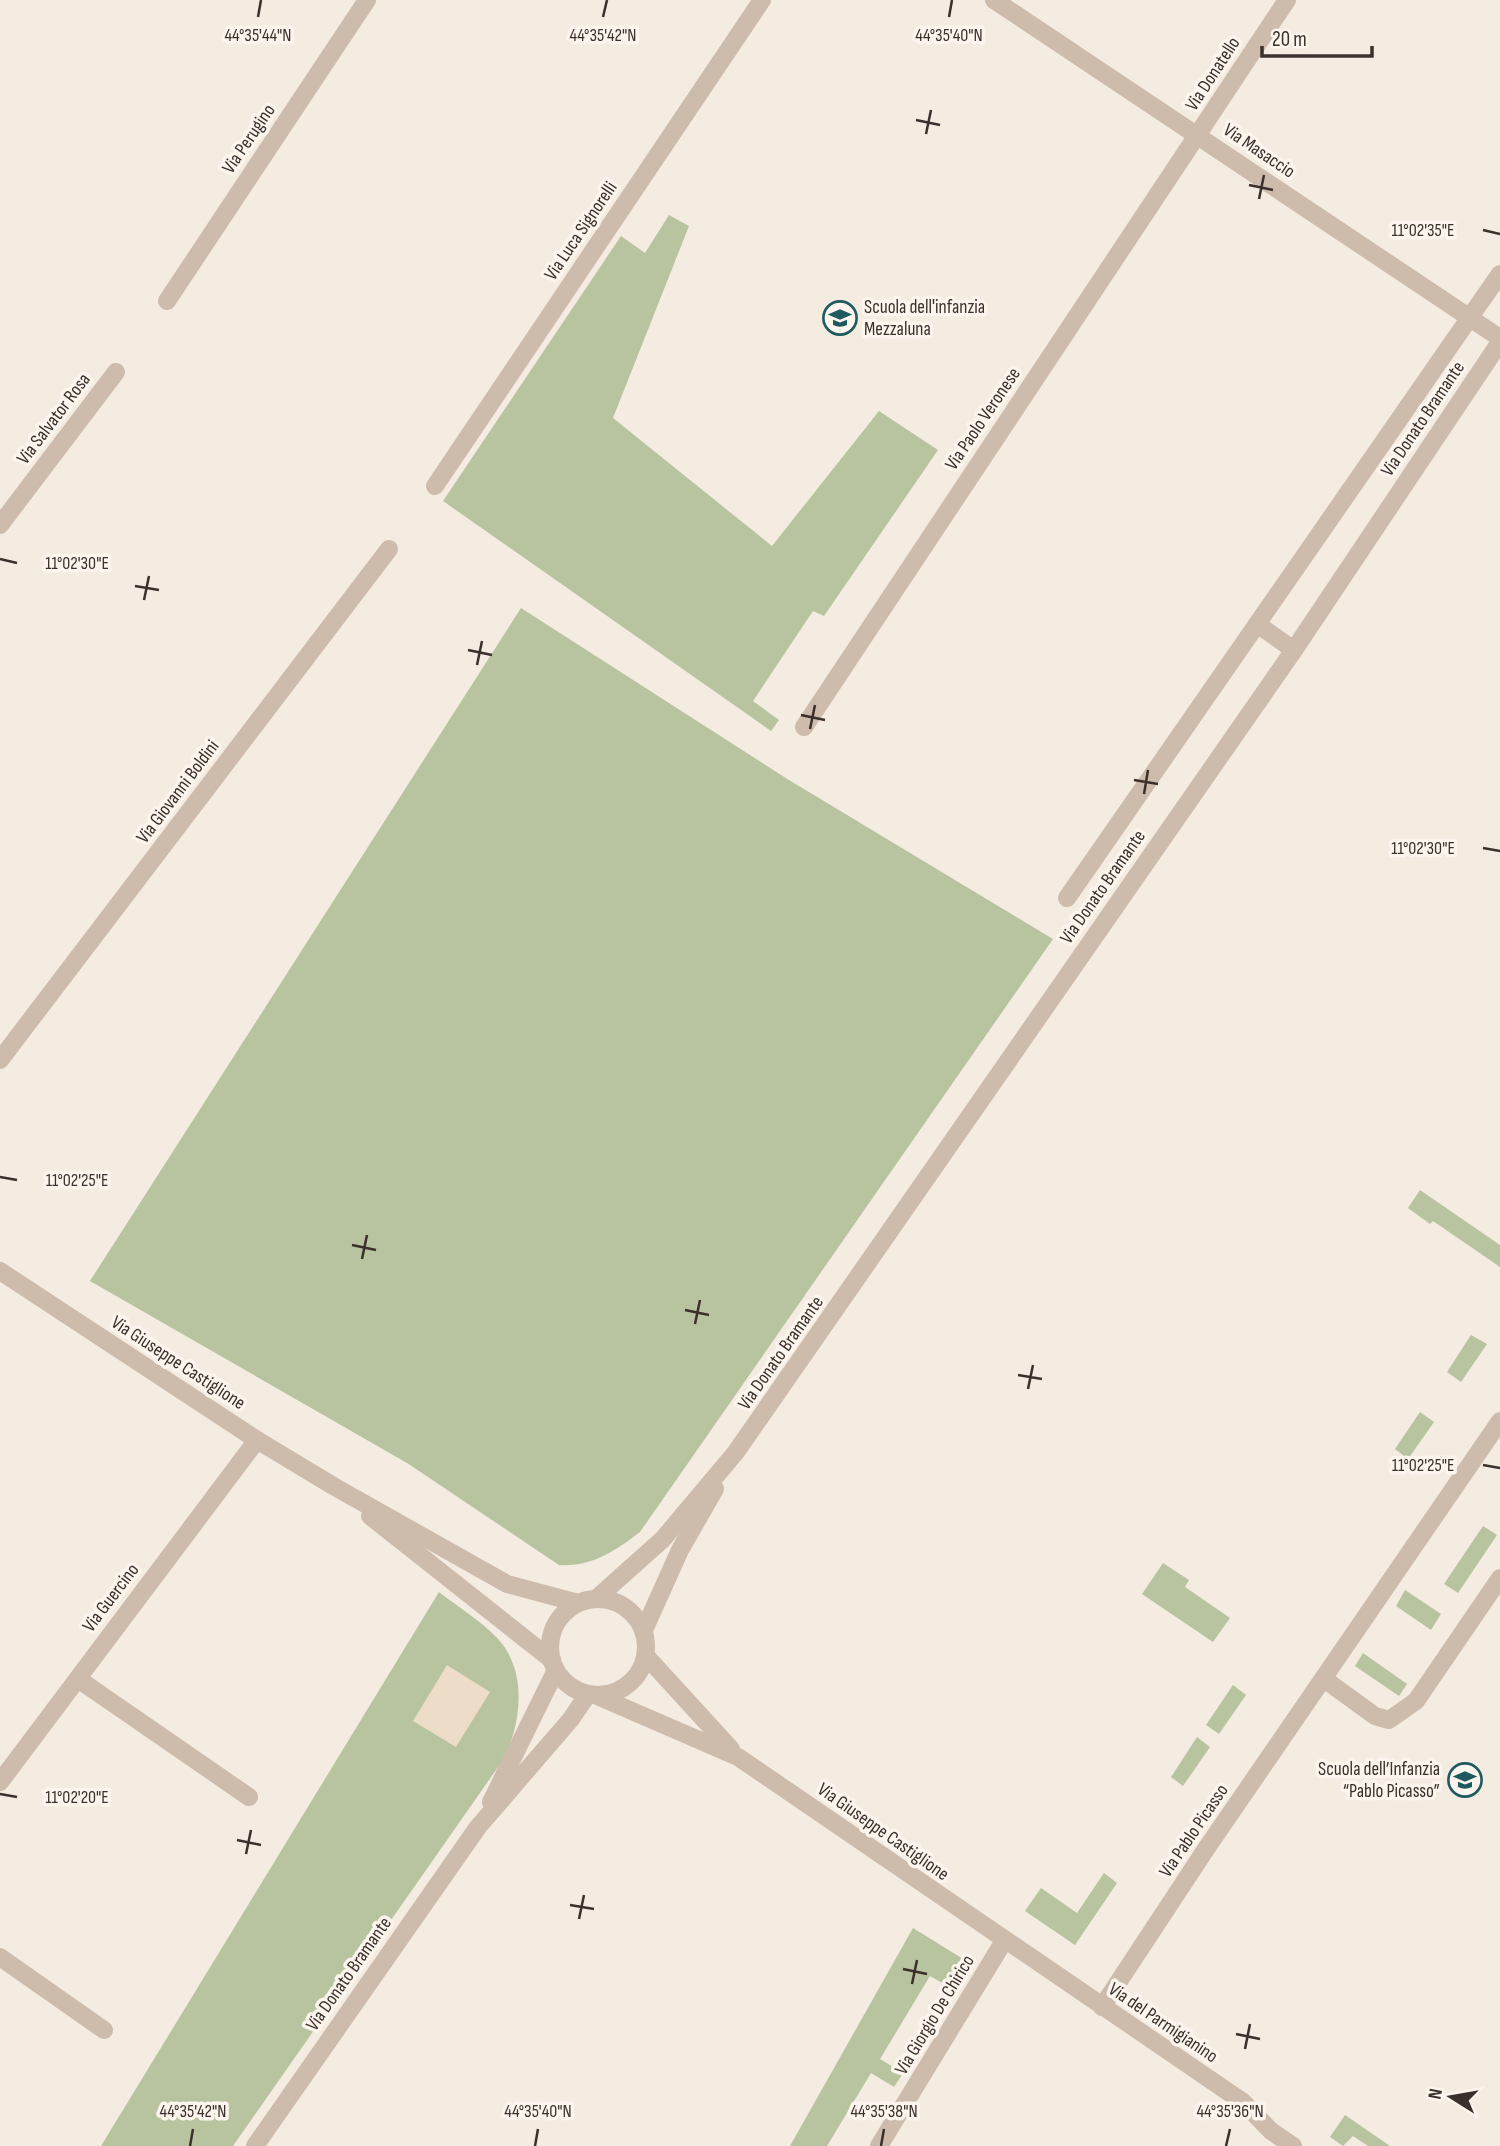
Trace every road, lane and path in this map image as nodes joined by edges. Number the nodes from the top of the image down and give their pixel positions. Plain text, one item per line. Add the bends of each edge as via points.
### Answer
1 (367, 0) edge
2 (762, 0) edge
3 (993, 0) edge
4 (1287, 0) edge
5 (1197, 135) junction
6 (1500, 274) edge
7 (167, 301) dead end
8 (1471, 317) junction
9 (1500, 340) edge
10 (116, 372) dead end
11 (435, 485) dead end
12 (0, 525) edge
13 (389, 549) dead end
14 (1257, 624) junction
15 (1294, 650) junction
16 (804, 727) dead end
17 (1067, 898) dead end
18 (0, 1060) edge
19 (0, 1271) edge
20 (1500, 1421) edge
21 (257, 1440) junction
22 (736, 1452) junction
23 (335, 1487) junction
24 (1500, 1578) edge
25 (597, 1598) junction
26 (578, 1603) junction
27 (644, 1630) junction
28 (646, 1656) junction
29 (554, 1665) junction
30 (78, 1679) junction
31 (1324, 1679) junction
32 (591, 1695) junction
33 (738, 1757) junction
34 (0, 1782) edge
35 (249, 1797) dead end
36 (478, 1827) junction
37 (1004, 1941) junction
38 (0, 1957) edge
39 (1102, 2007) junction
40 (104, 2030) dead end
41 (255, 2146) edge
42 (880, 2146) edge
43 (1293, 2146) edge

1 - 7 street, Via Perugino
2 - 11 street, Via Luca Signorelli
3 - 5 street, Via Masaccio
4 - 5 street, Via Donatello
5 - 8 street, Via Masaccio
5 - 16 street, Via Paolo Veronese
6 - 8 street
8 - 9 street, Via Masaccio
8 - 14 street
9 - 15 street, Via Donato Bramante
10 - 12 street, Via Salvator Rosa
13 - 18 street, Via Giovanni Boldini
14 - 15 street
14 - 17 street
15 - 22 street, Via Donato Bramante
19 - 21 street, Via Giuseppe Castiglione
20 - 31 street, Via Pablo Picasso
21 - 23 street, Via Giuseppe Castiglione
21 - 30 street, Via Guercino
22 - 25 street, Via Donato Bramante via 663,1539
22 - 27 street, Via Donato Bramante via 680,1550
23 - 26 street, Via Giuseppe Castiglione via 507,1584
23 - 29 street, Via Giuseppe Castiglione
24 - 31 street via 1416,1701 1400,1716 1390,1720 1375,1716
25 - 26 street
25 - 27 street via 625,1606
26 - 29 street via 554,1626 550,1648
27 - 28 street
28 - 32 street via 627,1685 612,1693
28 - 33 street, Via Giuseppe Castiglione
29 - 32 street via 564,1681
29 - 36 street, Via Donato Bramante
30 - 34 street, Via Guercino
30 - 35 street
31 - 39 street, Via Pablo Picasso
32 - 33 street, Via Giuseppe Castiglione
32 - 36 street, Via Donato Bramante
33 - 37 street, Via Giuseppe Castiglione
36 - 41 street, Via Donato Bramante
37 - 39 street, Via del Parmigianino
37 - 42 street, Via Giorgio De Chirico
38 - 40 street
39 - 43 street, Via del Parmigianino via 1242,2102

